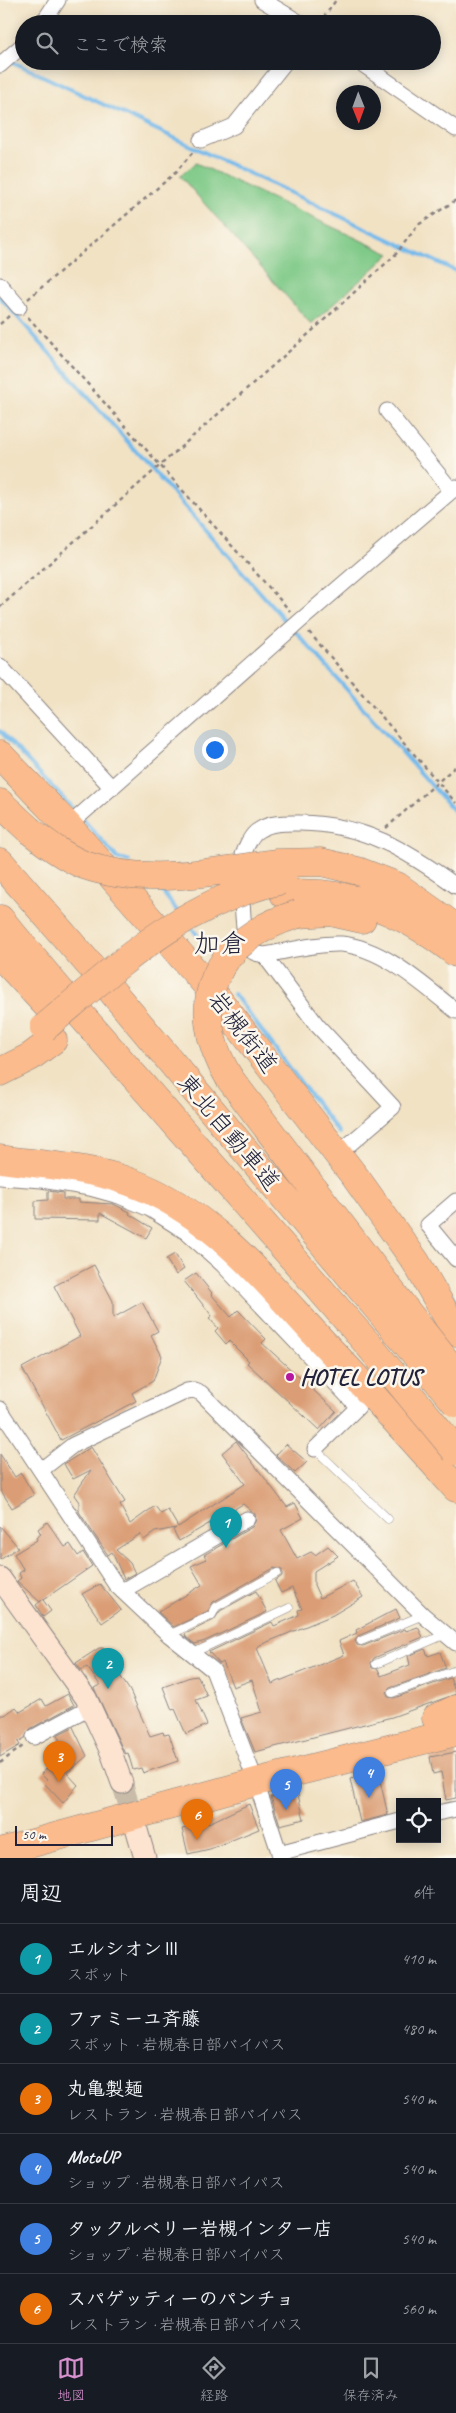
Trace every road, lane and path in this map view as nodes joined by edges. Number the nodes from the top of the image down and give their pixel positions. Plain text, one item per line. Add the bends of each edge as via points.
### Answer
1 (58, 0) edge
2 (262, 0) edge
3 (336, 0) edge
4 (48, 15) edge
5 (287, 15) edge
6 (325, 15) edge
7 (15, 52) edge
8 (5, 61) edge
9 (279, 70) edge
10 (371, 70) edge
11 (456, 129) edge
12 (197, 146) joint
13 (456, 200) edge
14 (0, 285) edge
15 (15, 311) junction
16 (0, 324) edge
17 (387, 411) dead end
18 (159, 466) junction
19 (454, 489) edge
20 (0, 607) edge
21 (294, 626) junction
22 (0, 666) edge
23 (0, 755) edge
24 (456, 766) edge
25 (438, 782) junction
26 (112, 788) junction
27 (0, 803) edge
28 (456, 803) edge
29 (76, 819) junction
30 (378, 838) junction
31 (0, 862) edge
32 (456, 886) edge
33 (286, 888) junction
34 (0, 919) edge
35 (452, 925) edge
36 (259, 954) junction
37 (456, 954) edge
38 (0, 955) edge
39 (456, 972) edge
40 (211, 990) junction
41 (456, 1011) edge
42 (49, 1034) junction
43 (0, 1054) edge
44 (0, 1072) edge
45 (338, 1154) junction
46 (0, 1159) edge
47 (0, 1178) edge
48 (456, 1201) edge
49 (269, 1231) junction
50 (456, 1259) edge
51 (395, 1314) junction
52 (456, 1330) edge
53 (456, 1374) edge
54 (373, 1396) junction
55 (456, 1403) edge
56 (1, 1414) edge
57 (315, 1449) joint
58 (456, 1451) edge
59 (40, 1470) junction
60 (456, 1488) edge
61 (247, 1519) dead end
62 (388, 1519) dead end
63 (277, 1573) dead end
64 (2, 1586) edge
65 (122, 1591) junction
66 (289, 1608) dead end
67 (423, 1615) junction
68 (169, 1635) junction
69 (451, 1638) edge
70 (361, 1641) dead end
71 (193, 1653) junction
72 (376, 1664) dead end
73 (456, 1670) edge
74 (392, 1693) dead end
75 (90, 1707) junction
76 (451, 1718) edge
77 (34, 1737) joint
78 (0, 1763) edge
79 (253, 1775) junction
80 (122, 1783) tunnel mouth
81 (456, 1809) edge
82 (441, 1812) edge
83 (396, 1822) edge
84 (136, 1827) tunnel mouth
85 (0, 1832) edge
86 (0, 1852) edge
87 (280, 1856) edge
88 (144, 1858) edge

1 - 4 street
2 - 5 street
3 - 6 path
7 - 8 street
9 - 12 street via 234,126
10 - 11 street
12 - 15 path via 180,169
13 - 18 path via 418,225 401,248 312,331
14 - 15 street
15 - 16 path
15 - 18 path
17 - 19 street
18 - 20 path
18 - 21 path
19 - 21 street
21 - 25 path
21 - 26 street
22 - 26 street
23 - 29 highway, 岩槻街道
24 - 25 path
25 - 28 path
25 - 30 path
26 - 29 street
27 - 33 highway, bridge via 54,849 82,864 133,877 182,876
29 - 40 highway, 岩槻街道
30 - 32 street via 414,856
30 - 36 street via 318,823 282,822 259,830 249,840 243,856 244,928 248,947
31 - 51 highway, 東北自動車道
33 - 35 highway via 321,862 358,871 397,886
33 - 37 highway via 354,898 386,909 432,934
33 - 39 highway via 331,912 379,923 423,947
33 - 42 highway via 202,924
33 - 51 highway, bridge via 280,919 252,933 233,950 218,972 209,999 212,1041 230,1079
34 - 49 highway, 東北自動車道
36 - 40 street
36 - 41 street via 340,944 356,947 386,959
36 - 45 street via 317,1025 393,1107
38 - 49 highway via 141,1110
40 - 45 highway, 岩槻街道
42 - 43 highway
42 - 44 highway via 30,1057
45 - 52 highway, 岩槻街道 via 416,1262
46 - 54 highway via 110,1176 151,1191 191,1213 241,1255
47 - 57 street via 42,1180 119,1196 150,1209 186,1232 223,1265 358,1407
48 - 50 street via 428,1226
49 - 58 highway, 東北自動車道, bridge
51 - 53 highway, bridge
51 - 55 highway, 東北自動車道, bridge
52 - 54 street
54 - 60 highway
56 - 59 street
57 - 62 lane
59 - 65 street
59 - 67 street via 73,1445 194,1390 201,1393
61 - 65 street
63 - 68 lane via 216,1607 212,1615
64 - 75 street
65 - 68 street
66 - 71 lane
67 - 69 street
67 - 70 lane
68 - 71 street
69 - 72 lane
71 - 79 street via 213,1670
73 - 74 lane
75 - 77 street
75 - 80 street
76 - 79 highway
77 - 78 path
79 - 85 highway
79 - 86 highway
79 - 87 street
81 - 82 street
83 - 87 street
84 - 88 street

